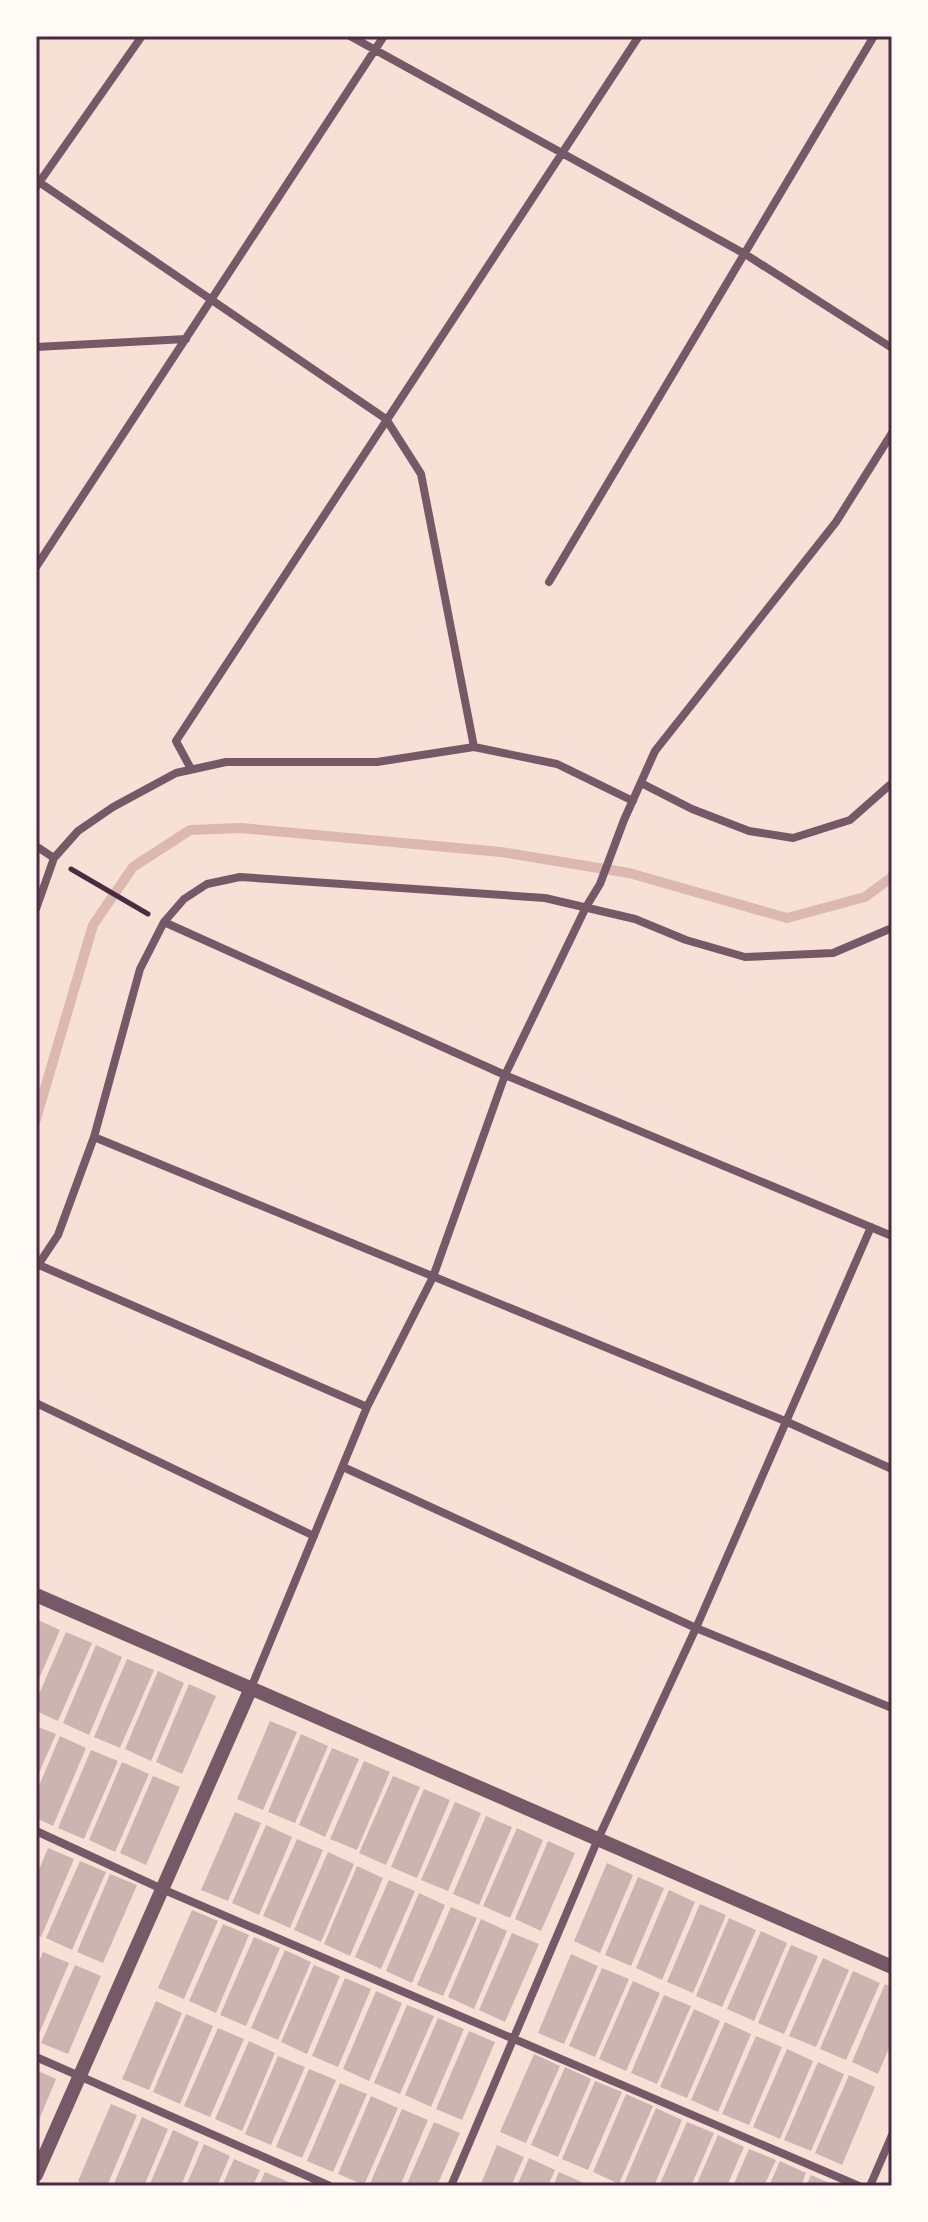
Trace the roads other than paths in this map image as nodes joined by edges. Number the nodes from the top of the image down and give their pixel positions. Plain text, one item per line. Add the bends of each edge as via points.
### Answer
1 (142, 36) edge
2 (350, 36) edge
3 (384, 36) edge
4 (639, 36) edge
5 (874, 36) edge
6 (374, 49) junction
7 (561, 153) junction
8 (37, 183) edge
9 (745, 254) junction
10 (211, 299) junction
11 (186, 339) junction
12 (36, 347) edge
13 (892, 348) edge
14 (386, 419) junction
15 (892, 433) edge
16 (36, 567) edge
17 (549, 582) dead end
18 (474, 747) junction
19 (191, 769) junction
20 (641, 783) junction
21 (892, 783) edge
22 (633, 801) junction
23 (36, 846) edge
24 (54, 858) junction
25 (586, 907) junction
26 (36, 909) edge
27 (164, 922) junction
28 (892, 928) edge
29 (505, 1075) junction
30 (94, 1137) junction
31 (871, 1227) junction
32 (892, 1236) edge
33 (37, 1267) edge
34 (433, 1277) junction
35 (36, 1403) edge
36 (367, 1407) junction
37 (785, 1421) junction
38 (343, 1467) junction
39 (892, 1469) edge
40 (314, 1536) junction
41 (36, 1595) edge
42 (696, 1628) junction
43 (251, 1688) junction
44 (892, 1708) edge
45 (36, 1831) edge
46 (598, 1839) junction
47 (162, 1889) junction
48 (892, 1967) edge
49 (513, 2039) junction
50 (36, 2057) edge
51 (80, 2075) junction
52 (892, 2135) edge
53 (36, 2175) edge
54 (330, 2186) edge
55 (451, 2186) edge
56 (859, 2186) edge
57 (870, 2186) edge

1 - 8 street
2 - 6 street
3 - 6 street
4 - 7 street
5 - 9 street
6 - 7 street
6 - 10 street
7 - 9 street
7 - 14 street
8 - 10 street
9 - 13 street
9 - 17 street
10 - 11 street
10 - 14 street
11 - 12 street
11 - 16 street
14 - 18 street via 421,474
14 - 19 street via 176,741
15 - 20 street via 836,522 655,751
18 - 19 street via 377,762 226,762
18 - 22 street via 557,764
19 - 24 street via 113,807 78,831
20 - 21 street via 749,831 793,838 850,820
20 - 22 street
22 - 25 street
23 - 24 street
24 - 26 street
25 - 27 street via 545,898 240,877 207,884
25 - 28 street via 745,957 833,953
25 - 29 street
27 - 29 street
27 - 30 street via 140,969
29 - 31 street
29 - 34 street
30 - 33 street via 58,1235
30 - 34 street
31 - 32 street
31 - 37 street
33 - 36 street
34 - 36 street
34 - 37 street
35 - 40 street
36 - 38 street
37 - 39 street
37 - 42 street
38 - 40 street
38 - 42 street
40 - 43 street
41 - 43 street
42 - 44 street
42 - 46 street
43 - 46 street
43 - 47 street
45 - 47 street
46 - 48 street
46 - 49 street
47 - 49 street
47 - 51 street
49 - 55 street
49 - 56 street
50 - 51 street
51 - 53 street
51 - 54 street
52 - 57 street

